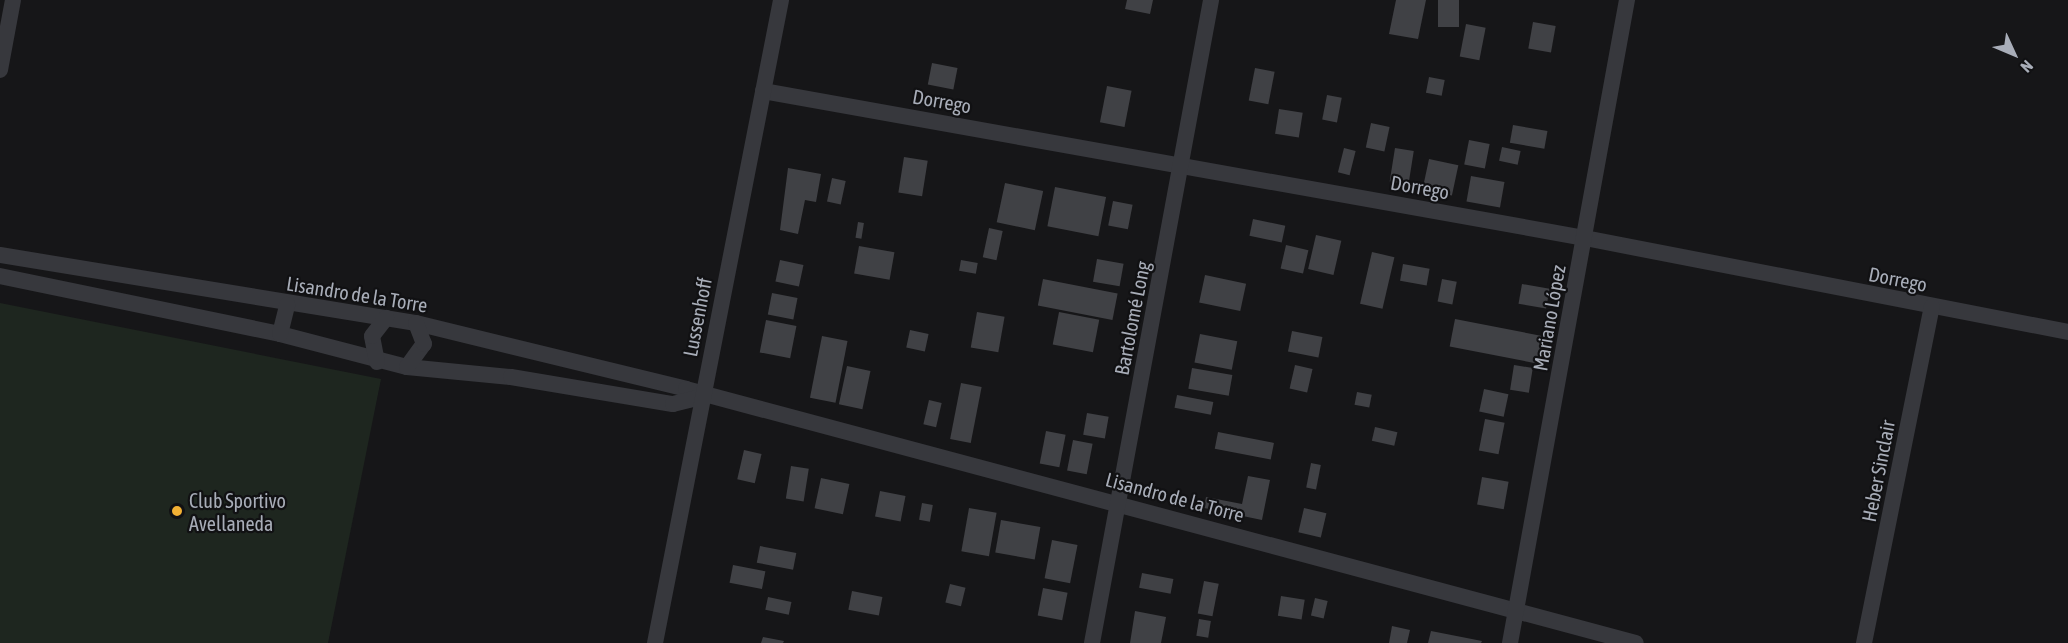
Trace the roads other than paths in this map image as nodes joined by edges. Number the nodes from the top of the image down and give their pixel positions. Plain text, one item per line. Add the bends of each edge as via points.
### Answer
1 (13, 0) edge
2 (781, 0) edge
3 (1211, 0) edge
4 (1626, 0) edge
5 (0, 70) edge
6 (763, 91) junction
7 (1183, 165) junction
8 (1585, 238) junction
9 (0, 255) edge
10 (0, 276) edge
11 (155, 283) junction
12 (287, 304) junction
13 (1932, 307) junction
14 (150, 309) junction
15 (386, 318) junction
16 (416, 323) junction
17 (2068, 332) edge
18 (280, 334) junction
19 (377, 362) junction
20 (407, 368) junction
21 (702, 397) junction
22 (1118, 503) junction
23 (1516, 611) junction
24 (655, 643) edge
25 (1092, 643) edge
26 (1510, 643) edge
27 (1636, 643) edge
28 (1864, 643) edge

1 - 5 street
2 - 6 street, Lussenhoff
3 - 7 street, Bartolomé Long
4 - 8 street, Mariano López
6 - 7 street, Dorrego
6 - 21 street, Lussenhoff
7 - 8 street, Dorrego
7 - 22 street, Bartolomé Long
8 - 13 street, Dorrego
8 - 23 street, Mariano López
9 - 11 street, Lisandro de la Torre
10 - 14 street, Lisandro de la Torre
11 - 12 street, Lisandro de la Torre
11 - 14 street
12 - 15 street, Lisandro de la Torre
12 - 18 street
13 - 17 street, Dorrego
13 - 28 street, Heber Sinclair
14 - 18 street, Lisandro de la Torre
15 - 16 street, Lisandro de la Torre
15 - 19 street via 372,336
16 - 20 street via 424,344
16 - 21 street, Lisandro de la Torre via 686,389
18 - 19 street, Lisandro de la Torre
19 - 20 street, Lisandro de la Torre
20 - 21 street, Lisandro de la Torre via 511,377 673,404
21 - 22 street, Lisandro de la Torre
21 - 24 street, Lussenhoff
22 - 23 street, Lisandro de la Torre
22 - 25 street, Bartolomé Long
23 - 26 street, Mariano López
23 - 27 street, Lisandro de la Torre

